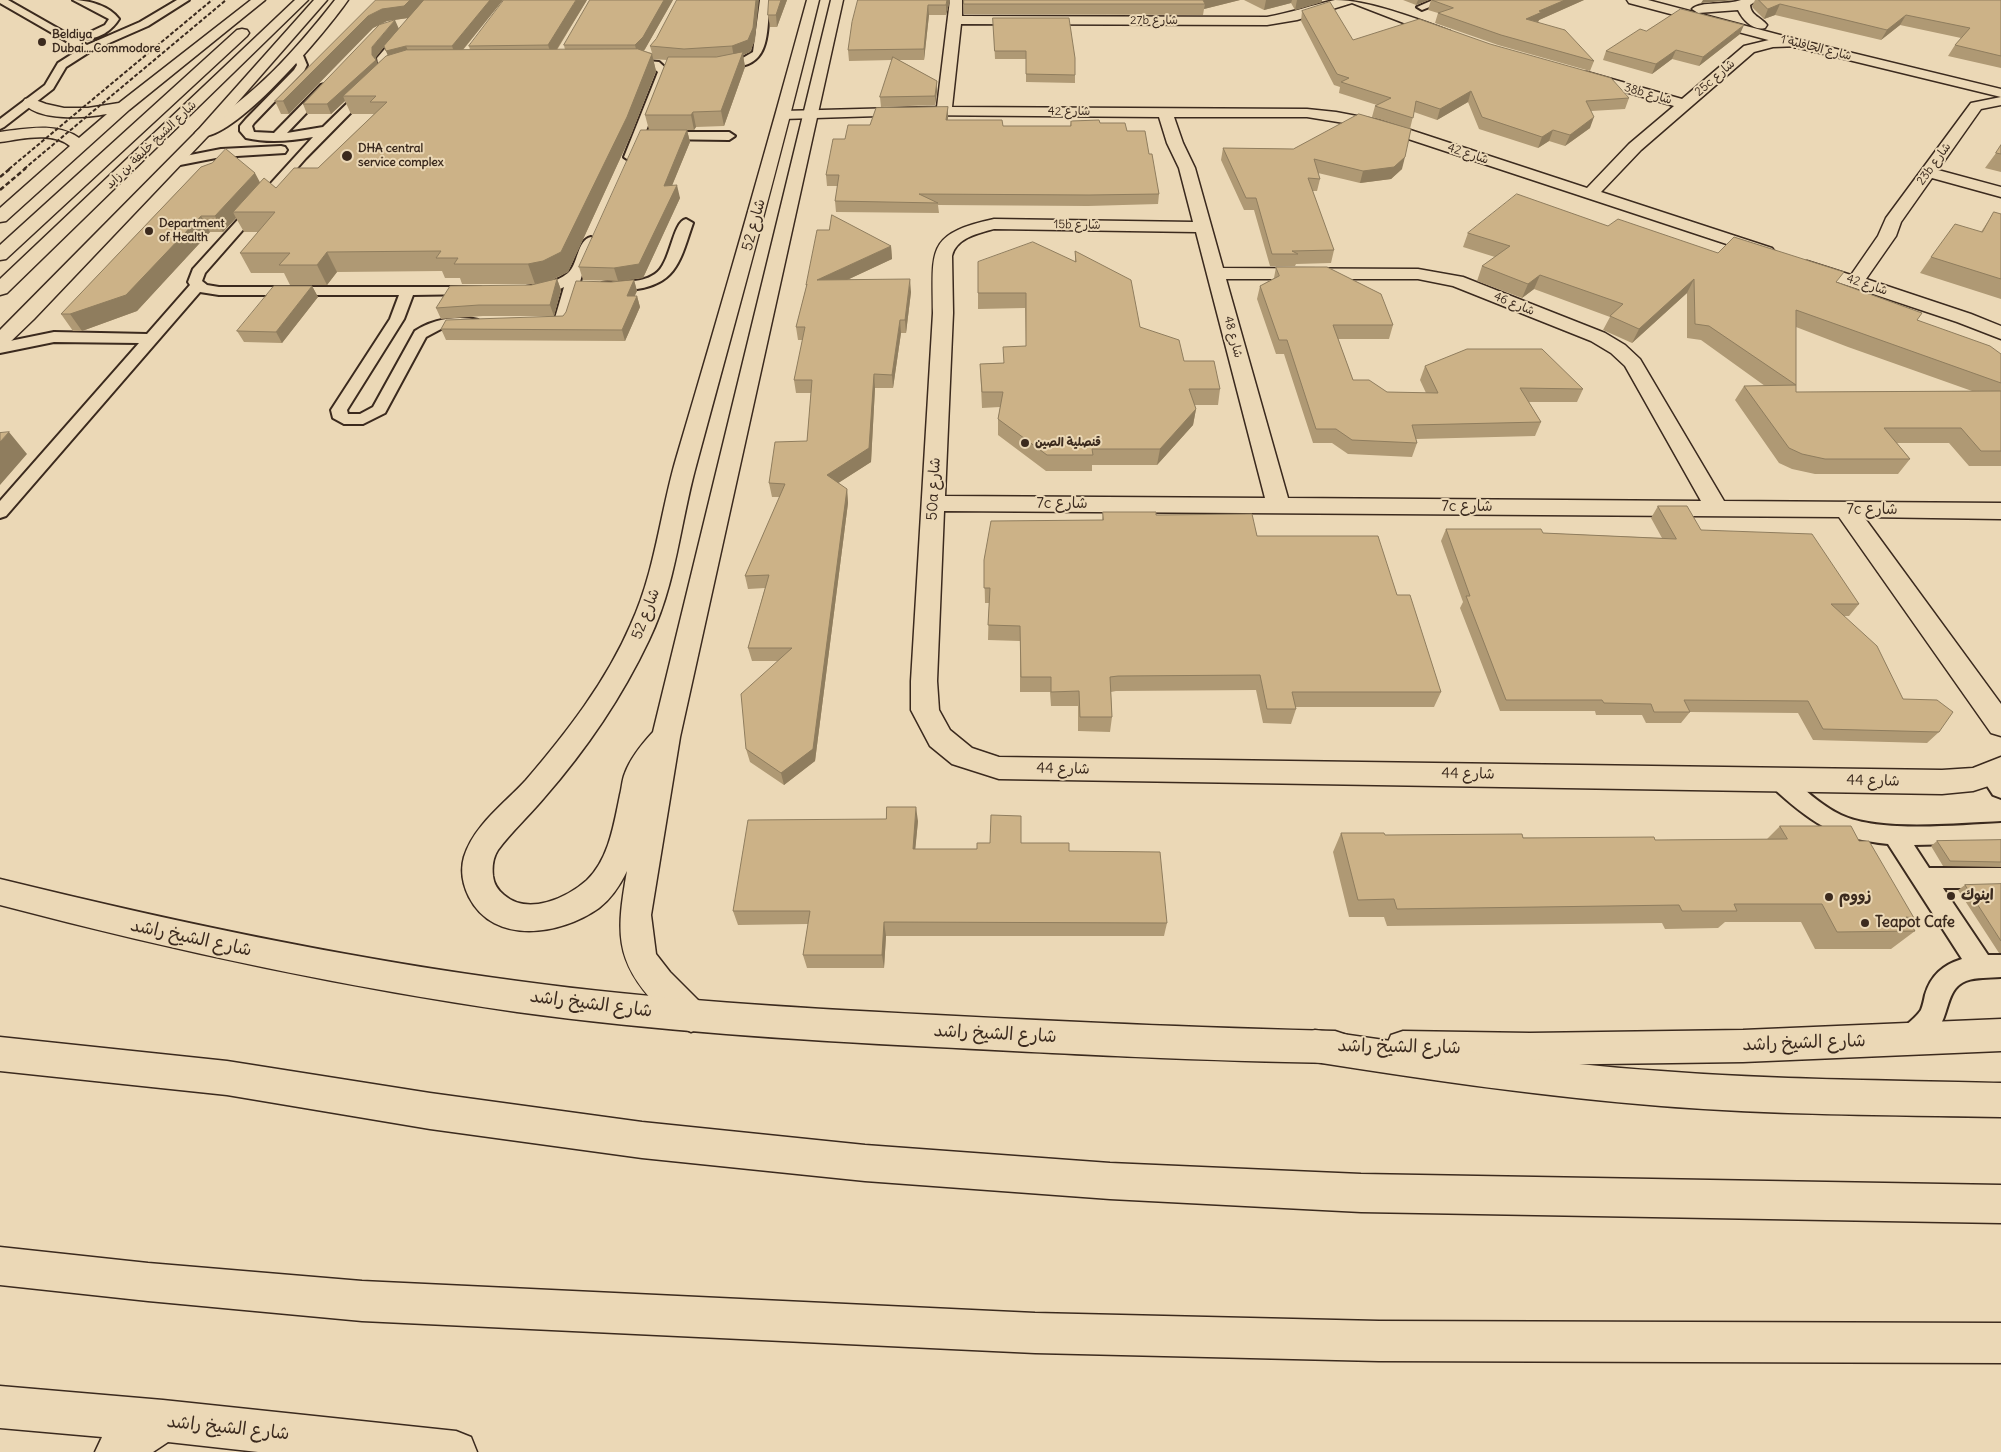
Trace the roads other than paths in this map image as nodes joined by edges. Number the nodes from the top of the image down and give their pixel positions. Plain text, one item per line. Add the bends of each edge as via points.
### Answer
1 (1, 0) edge
2 (78, 0) edge
3 (184, 0) edge
4 (302, 0) edge
5 (321, 0) edge
6 (342, 0) edge
7 (432, 0) edge
8 (765, 0) edge
9 (813, 0) edge
10 (837, 0) edge
11 (956, 0) edge
12 (1350, 0) edge
13 (1354, 0) edge
14 (1442, 0) edge
15 (1633, 0) edge
16 (1663, 0) edge
17 (1748, 2) edge
18 (265, 6) edge
19 (1422, 7) dead end
20 (1698, 9) junction
21 (956, 20) junction
22 (411, 23) junction
23 (391, 25) edge
24 (1760, 25) junction
25 (250, 26) dead end
26 (1734, 27) junction
27 (1458, 38) edge
28 (1796, 43) junction
29 (85, 44) junction
30 (1749, 49) junction
31 (652, 51) edge
32 (298, 55) junction
33 (614, 62) edge
34 (642, 62) junction
35 (402, 65) edge
36 (705, 65) edge
37 (660, 66) junction
38 (678, 66) edge
39 (388, 70) junction
40 (1566, 71) edge
41 (331, 80) edge
42 (1950, 80) junction
43 (2001, 83) edge
44 (2001, 93) edge
45 (2001, 100) edge
46 (30, 102) junction
47 (1684, 104) junction
48 (1976, 106) junction
49 (124, 107) junction
50 (797, 111) junction
51 (950, 112) junction
52 (1172, 113) junction
53 (0, 126) edge
54 (324, 130) junction
55 (203, 133) junction
56 (278, 136) junction
57 (639, 136) junction
58 (729, 136) dead end
59 (0, 137) edge
60 (78, 146) junction
61 (1635, 147) junction
62 (301, 156) junction
63 (175, 162) junction
64 (623, 171) edge
65 (1928, 172) junction
66 (1573, 188) junction
67 (2001, 192) edge
68 (1590, 194) junction
69 (0, 217) edge
70 (1892, 222) junction
71 (686, 223) dead end
72 (1203, 227) junction
73 (595, 232) edge
74 (954, 240) joint
75 (0, 255) edge
76 (1216, 273) junction
77 (1837, 276) junction
78 (1855, 282) junction
79 (580, 284) junction
80 (198, 285) junction
81 (0, 289) edge
82 (406, 290) junction
83 (486, 290) edge
84 (516, 290) edge
85 (28, 315) junction
86 (487, 323) edge
87 (524, 323) edge
88 (2001, 334) edge
89 (54, 337) junction
90 (149, 339) junction
91 (0, 341) edge
92 (0, 348) edge
93 (933, 503) junction
94 (1278, 505) junction
95 (1717, 509) junction
96 (1846, 510) junction
97 (2001, 511) edge
98 (0, 512) edge
99 (2001, 725) edge
100 (666, 737) junction
101 (940, 738) joint
102 (1998, 777) edge
103 (1778, 779) junction
104 (2001, 833) edge
105 (1894, 834) junction
106 (1923, 878) junction
107 (2001, 878) edge
108 (0, 892) edge
109 (1991, 966) edge
110 (691, 1016) junction
111 (2001, 1035) edge
112 (1909, 1039) junction
113 (1315, 1046) junction
114 (0, 1054) edge
115 (2001, 1100) edge
116 (2001, 1204) edge
117 (0, 1266) edge
118 (2001, 1344) edge
119 (0, 1407) edge
120 (164, 1421) junction
121 (116, 1452) edge
122 (456, 1452) edge

1 - 29 lane via 68,38
2 - 29 lane via 114,19 109,27
3 - 29 lane via 129,32 101,43
4 - 81 main road, شارع الشيخ خليفة بن زايد
5 - 55 main road
6 - 32 main road
7 - 22 lane
8 - 36 lane via 756,56 743,62
9 - 50 main road, شارع 52
10 - 50 main road, شارع 52
11 - 21 main road
12 - 21 main road, 27b شارع via 1267,21
13 - 27 main road
14 - 19 lane
15 - 26 main road, شارع الجافلية 1
16 - 20 main road, شارع الجافلية 1
17 - 20 main road via 1724,8
17 - 24 main road via 1744,9 1746,14
18 - 49 main road
20 - 24 main road, شارع الجافلية 1
21 - 51 main road via 950,67 955,84
22 - 23 lane
22 - 39 lane via 382,58 382,64
24 - 43 main road, شارع الجافلية 1
25 - 75 main road, شارع الشيخ خليفة بن زايد
26 - 28 main road, شارع الجافلية 1
26 - 30 main road, 25c شارع via 1748,40
28 - 30 main road, 25c شارع via 1773,43
28 - 42 main road, شارع الجافلية 1
29 - 46 lane via 62,65 49,87
30 - 47 main road, 25c شارع
31 - 34 lane
32 - 55 main road via 248,103
32 - 56 lane via 302,65 299,71 246,126 250,135
33 - 34 lane
34 - 37 lane
35 - 39 lane
37 - 38 lane
37 - 57 lane via 664,74
39 - 54 lane
40 - 47 main road, 38b شارع
41 - 56 lane
42 - 44 main road, شارع الجافلية 1
42 - 48 main road via 1970,93 1976,100
45 - 48 main road
46 - 49 main road via 38,107 64,112
46 - 53 lane
47 - 61 main road, 25c شارع
48 - 65 main road, 23b شارع
49 - 60 main road
50 - 51 main road, شارع 42
50 - 100 main road, شارع 52
50 - 100 main road, شارع 52 via 739,280 678,490 657,588 642,630 619,674 587,721 536,787 492,834 479,856 476,878 484,898 502,912 526,918 555,915 582,903 604,884 615,868 624,844 639,775 654,748
51 - 52 main road, شارع 42
52 - 66 main road, شارع 42 via 1307,113 1351,118 1385,126
52 - 72 main road, شارع 48 via 1175,143 1187,168
54 - 56 lane via 300,136
54 - 62 lane
55 - 63 main road
57 - 58 lane
57 - 64 lane
59 - 60 main road via 53,134 73,140
60 - 69 main road
61 - 66 main road, 25c شارع
61 - 68 main road, 25c شارع
62 - 63 lane via 288,150 242,151
62 - 80 lane via 198,272 195,282
63 - 85 main road
65 - 67 main road
65 - 70 main road, 23b شارع
66 - 68 main road, شارع 42
68 - 77 main road, شارع 42
70 - 77 main road, 23b شارع via 1870,239
70 - 78 main road, 23b شارع via 1887,236
71 - 79 lane via 666,271 659,277 635,285
72 - 74 main road, 15b شارع via 994,224 970,230
72 - 76 main road, شارع 48
73 - 79 lane
74 - 93 main road, 50a شارع via 943,252
76 - 94 main road, شارع 48
76 - 95 main road, شارع 46 via 1438,276 1598,337 1633,363
77 - 78 main road, شارع 42
78 - 88 main road, شارع 42 via 1964,318
79 - 84 lane
79 - 87 lane via 561,322
80 - 82 lane via 219,291
80 - 90 lane
82 - 83 lane
82 - 86 lane via 397,319 339,410 344,419 363,419 379,410 425,330 441,324
85 - 89 lane via 33,324
85 - 91 main road
89 - 90 lane
89 - 92 lane
90 - 98 lane
93 - 94 main road, 7c شارع
93 - 101 main road, 50a شارع via 924,681 925,710
94 - 95 main road, 7c شارع
95 - 96 main road, 7c شارع
96 - 97 main road, 7c شارع
96 - 99 main road
100 - 110 main road, شارع 52 via 636,915 637,942 652,977
101 - 103 main road, شارع 44 via 962,756 999,768
102 - 103 main road, شارع 44 via 1960,782
103 - 105 lane via 1832,821 1865,832
104 - 105 lane
105 - 106 lane
106 - 107 lane
106 - 109 lane
108 - 110 main road, شارع الشيخ راشد via 216,944 374,973 529,997
109 - 112 lane via 1962,970 1948,978 1941,987 1928,1021
110 - 113 main road, شارع الشيخ راشد via 1101,1040
111 - 112 main road, شارع الشيخ راشد
112 - 113 main road, شارع الشيخ راشد via 1530,1049
113 - 115 main road via 1577,1081 1709,1092
114 - 116 main road via 227,1078 430,1111 642,1140 1110,1181 1361,1193
117 - 118 main road via 362,1301 1025,1333 1379,1341
119 - 120 main road, شارع الشيخ راشد
120 - 121 main road
120 - 122 main road, شارع الشيخ راشد

